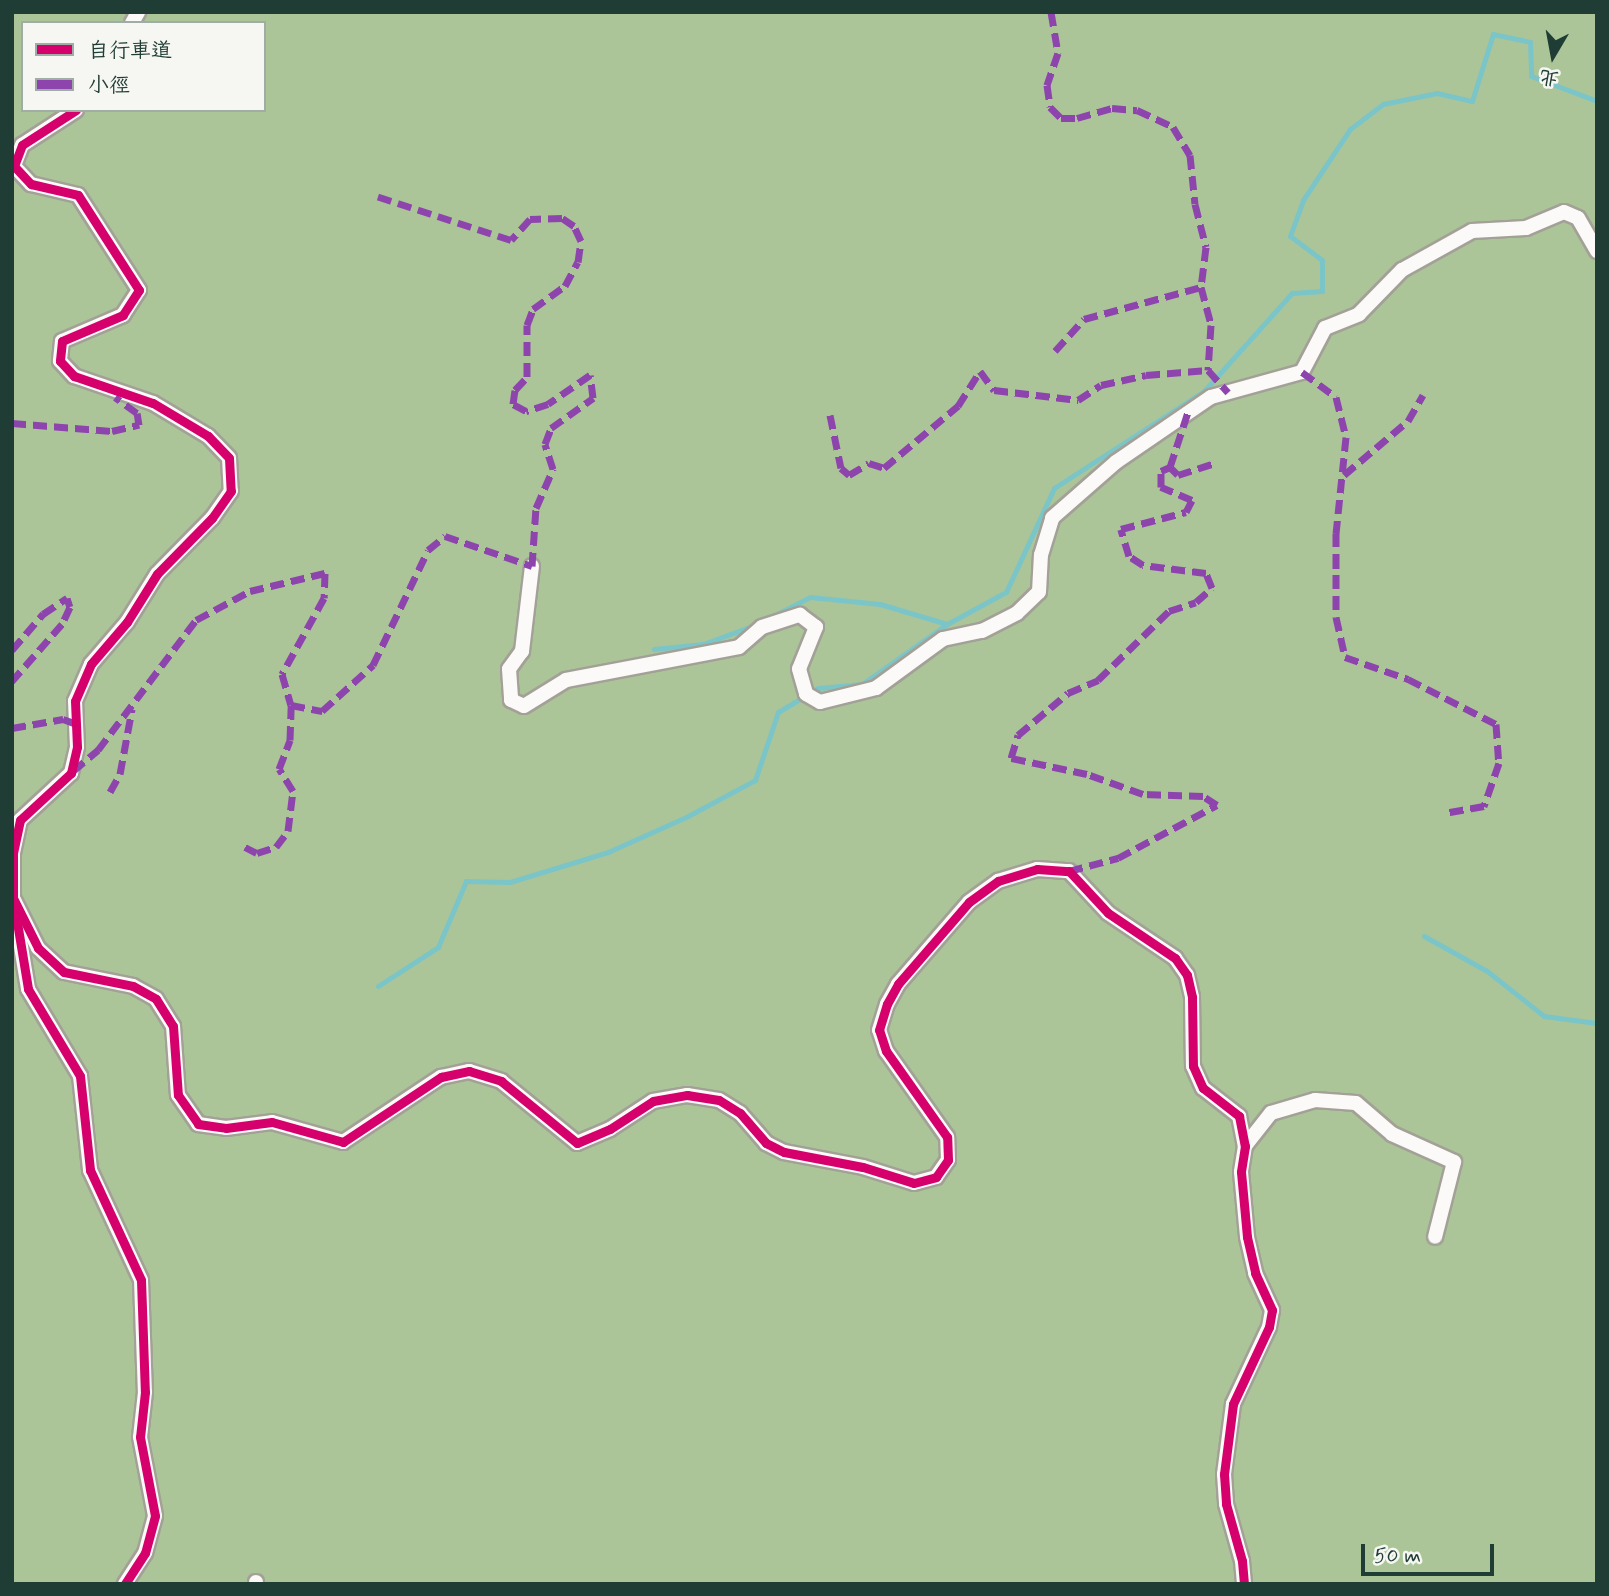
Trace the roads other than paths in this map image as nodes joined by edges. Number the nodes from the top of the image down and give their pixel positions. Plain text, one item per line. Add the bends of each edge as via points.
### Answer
1 (73, 112) edge
2 (1597, 251) edge
3 (532, 566) dead end
4 (13, 898) edge
5 (1245, 1146) junction
6 (1436, 1237) dead end
7 (125, 1584) edge
8 (1244, 1584) edge

1 - 4 street via 22,145 14,166 31,184 78,195 139,290 123,315 62,341 60,361 74,376 153,403 208,436 229,458 230,491 212,518 157,575 127,622 91,664 75,701 77,747 71,773 20,820 13,855
2 - 3 street via 1578,218 1564,212 1526,228 1472,232 1402,270 1359,314 1325,328 1302,372 1211,397 1116,462 1052,519 1041,555 1039,592 1017,613 982,631 943,639 876,688 820,702 806,694 799,669 816,627 800,615 762,626 739,647 566,680 524,706 511,700 509,669 522,651 532,600
4 - 5 street via 38,948 64,972 132,986 156,999 173,1026 178,1095 198,1124 226,1128 272,1122 342,1142 383,1120 441,1077 469,1071 501,1081 577,1143 610,1129 653,1101 687,1095 719,1100 740,1113 766,1143 784,1152 863,1167 914,1183 936,1177 948,1160 947,1137 886,1051 879,1030 887,1004 898,984 969,902 998,881 1037,869 1069,870 1108,914 1175,958 1187,975 1192,997 1193,1066 1203,1088 1239,1116
4 - 7 street via 28,989 80,1076 90,1170 141,1280 145,1392 140,1437 155,1516 145,1553
5 - 6 street via 1271,1113 1315,1100 1356,1103 1392,1134 1454,1162
5 - 8 street via 1241,1172 1247,1237 1255,1273 1272,1310 1233,1404 1224,1474

